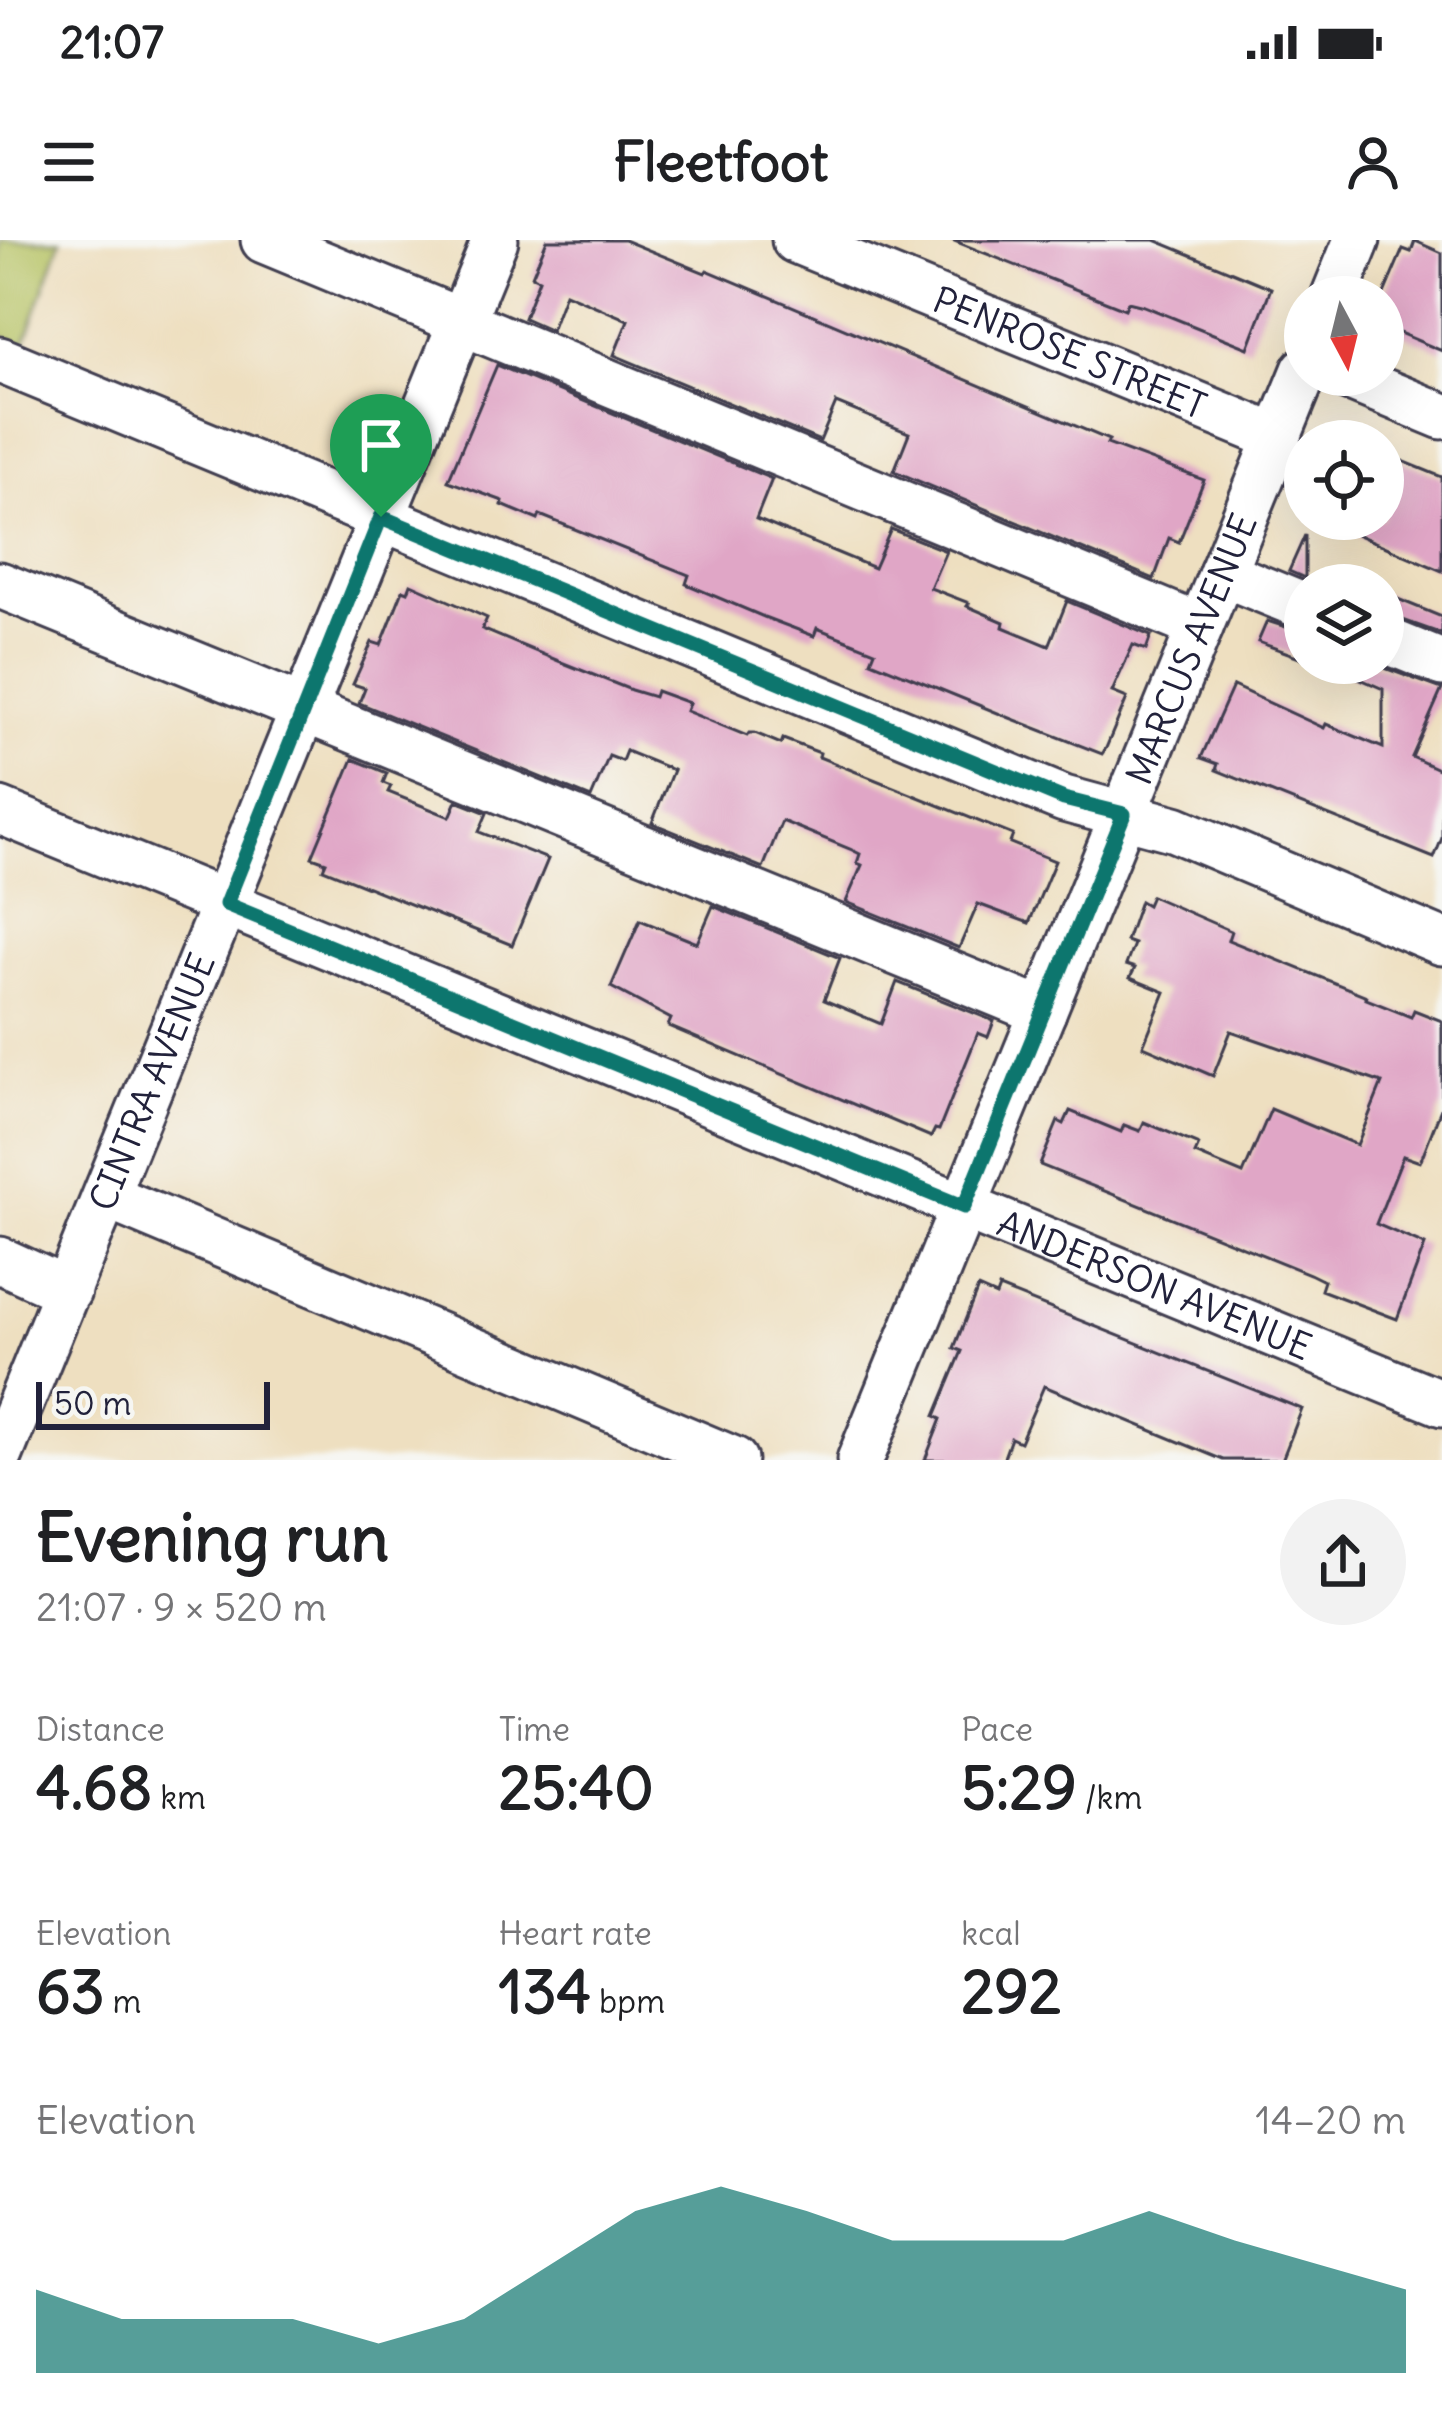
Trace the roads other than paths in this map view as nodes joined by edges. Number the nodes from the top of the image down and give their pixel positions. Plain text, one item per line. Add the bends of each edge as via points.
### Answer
1 (264, 240) edge
2 (495, 240) edge
3 (795, 240) edge
4 (1357, 240) edge
5 (1342, 276) edge
6 (460, 324) junction
7 (0, 360) edge
8 (1295, 396) edge
9 (1394, 396) edge
10 (1442, 416) edge
11 (1278, 438) junction
12 (381, 517) junction
13 (1222, 573) junction
14 (0, 585) edge
15 (1284, 598) edge
16 (1200, 627) junction
17 (1404, 648) edge
18 (1442, 663) edge
19 (304, 708) junction
20 (0, 811) edge
21 (1124, 814) junction
22 (226, 904) junction
23 (1442, 942) edge
24 (1043, 1012) junction
25 (106, 1196) junction
26 (964, 1207) junction
27 (0, 1260) edge
28 (68, 1291) junction
29 (1442, 1402) edge
30 (0, 1454) edge
31 (734, 1460) edge
32 (860, 1460) edge

1 - 6 street
2 - 6 street, CINTRA AVENUE
3 - 11 street, PENROSE STREET
4 - 5 street
6 - 12 street, CINTRA AVENUE
6 - 16 street
7 - 12 street
8 - 11 street, MARCUS AVENUE
9 - 10 street
11 - 13 street, MARCUS AVENUE
12 - 19 street, CINTRA AVENUE
12 - 21 street via 1064,799
13 - 15 street
13 - 16 street, MARCUS AVENUE
14 - 19 street
16 - 21 street, MARCUS AVENUE
17 - 18 street
19 - 22 street, CINTRA AVENUE
19 - 24 street
20 - 22 street, ANDERSON AVENUE
21 - 23 street
21 - 24 street, MARCUS AVENUE
22 - 25 street, CINTRA AVENUE
22 - 26 street, ANDERSON AVENUE
24 - 26 street, MARCUS AVENUE
25 - 28 street, CINTRA AVENUE
25 - 31 street
26 - 29 street, ANDERSON AVENUE
26 - 32 street, MARCUS AVENUE
27 - 28 street
28 - 30 street, CINTRA AVENUE

